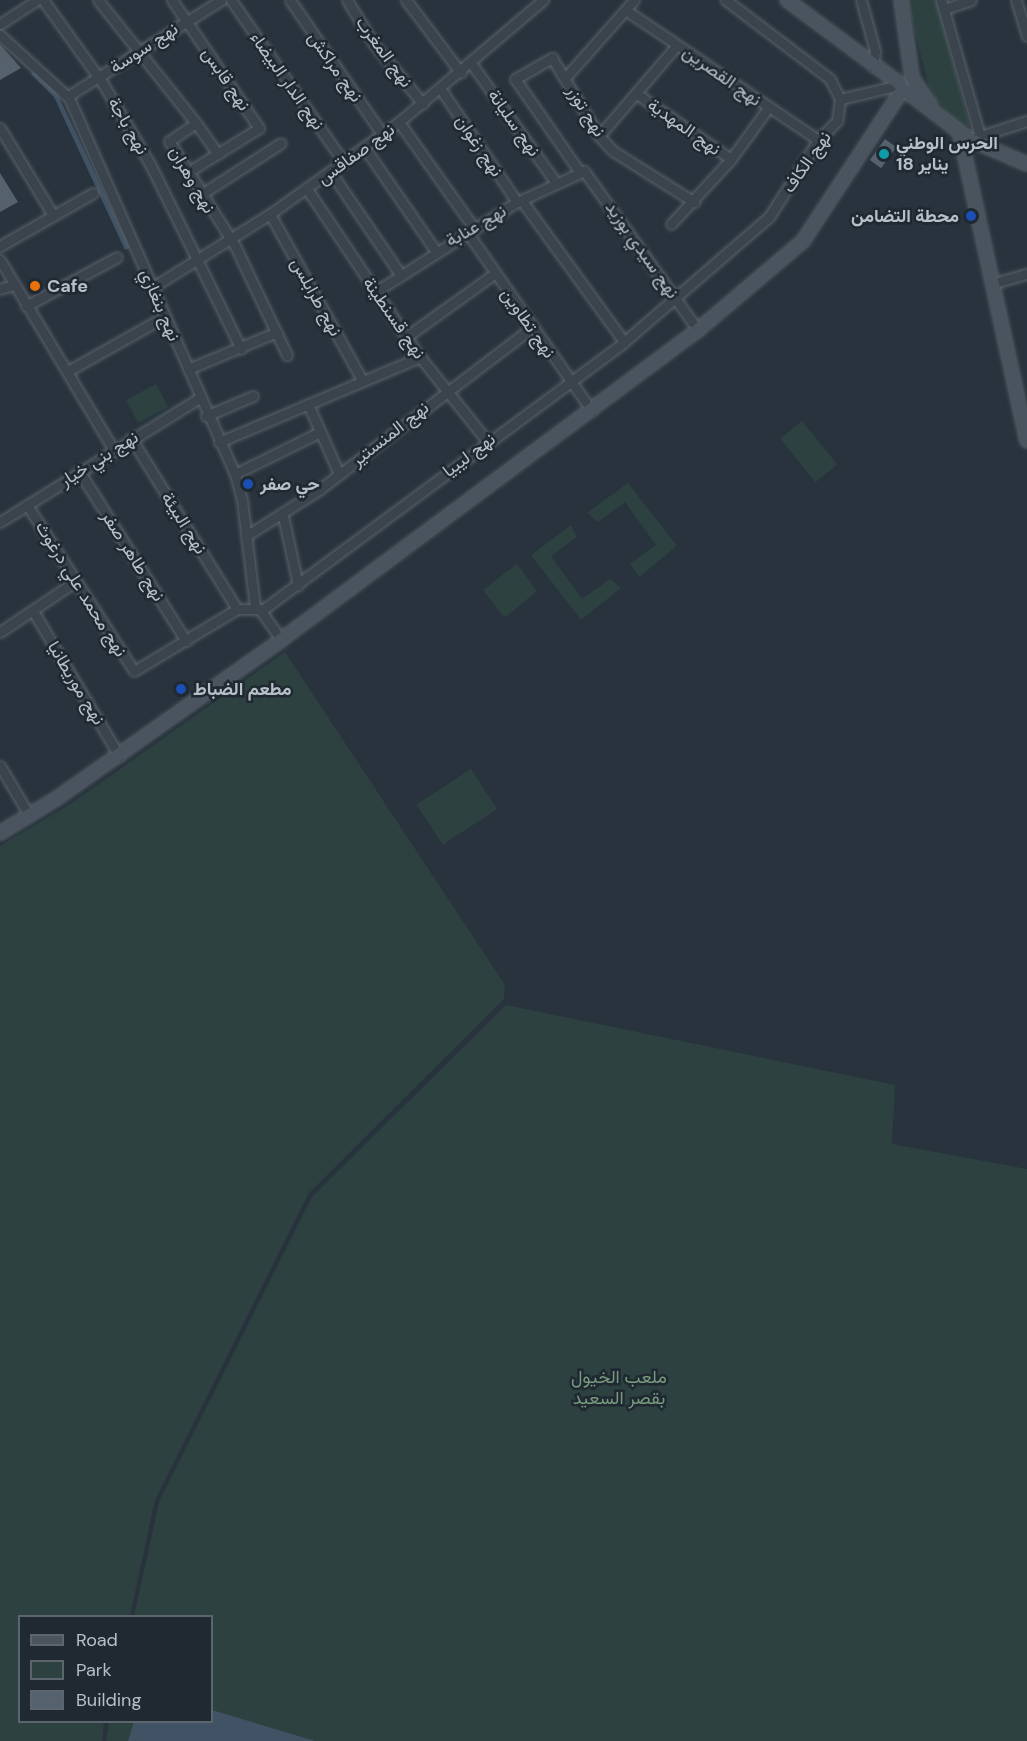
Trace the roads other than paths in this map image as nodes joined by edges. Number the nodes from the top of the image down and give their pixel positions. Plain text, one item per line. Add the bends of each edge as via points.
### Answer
1 (37, 0) edge
2 (43, 0) edge
3 (98, 0) edge
4 (172, 0) edge
5 (221, 0) edge
6 (231, 0) edge
7 (290, 0) edge
8 (347, 0) edge
9 (406, 0) edge
10 (543, 0) edge
11 (634, 0) edge
12 (726, 0) edge
13 (861, 0) edge
14 (901, 0) edge
15 (971, 0) edge
16 (1016, 0) edge
17 (791, 1) edge
18 (943, 5) edge
19 (627, 10) junction
20 (187, 21) junction
21 (0, 24) edge
22 (0, 34) edge
23 (1027, 36) edge
24 (677, 45) junction
25 (141, 50) junction
26 (471, 63) junction
27 (871, 64) junction
28 (461, 73) junction
29 (99, 77) junction
30 (565, 78) junction
31 (515, 79) joint
32 (905, 83) junction
33 (441, 91) junction
34 (637, 94) junction
35 (68, 96) junction
36 (840, 99) junction
37 (423, 104) junction
38 (768, 108) junction
39 (399, 122) junction
40 (1027, 122) edge
41 (196, 123) junction
42 (0, 128) edge
43 (382, 134) junction
44 (599, 136) junction
45 (970, 136) junction
46 (818, 140) junction
47 (281, 143) dead end
48 (364, 147) junction
49 (218, 154) junction
50 (731, 159) junction
51 (343, 161) junction
52 (1027, 164) edge
53 (330, 171) junction
54 (581, 171) junction
55 (188, 172) junction
56 (556, 183) junction
57 (307, 189) junction
58 (93, 193) dead end
59 (200, 195) junction
60 (520, 201) junction
61 (694, 202) junction
62 (270, 214) junction
63 (53, 215) junction
64 (671, 224) dead end
65 (470, 230) junction
66 (229, 240) junction
67 (0, 246) edge
68 (435, 250) junction
69 (117, 257) dead end
70 (199, 259) junction
71 (0, 260) edge
72 (400, 274) junction
73 (495, 274) junction
74 (1027, 274) edge
75 (991, 284) junction
76 (13, 285) junction
77 (153, 287) junction
78 (0, 289) edge
79 (375, 291) junction
80 (675, 297) junction
81 (26, 306) junction
82 (164, 317) junction
83 (531, 328) junction
84 (698, 330) junction
85 (277, 333) junction
86 (406, 337) junction
87 (624, 342) junction
88 (241, 349) junction
89 (287, 355) dead end
90 (420, 357) junction
91 (188, 369) junction
92 (68, 372) junction
93 (362, 380) junction
94 (569, 381) junction
95 (448, 389) junction
96 (253, 396) dead end
97 (199, 398) junction
98 (308, 404) junction
99 (592, 411) junction
100 (206, 416) junction
101 (1026, 422) edge
102 (320, 432) junction
103 (131, 438) junction
104 (487, 441) junction
105 (1027, 441) edge
106 (219, 442) junction
107 (113, 449) junction
108 (79, 471) junction
109 (235, 474) junction
110 (339, 474) junction
111 (27, 504) junction
112 (283, 516) junction
113 (0, 522) edge
114 (246, 536) junction
115 (76, 581) junction
116 (298, 585) junction
117 (237, 609) junction
118 (258, 609) junction
119 (33, 611) junction
120 (0, 632) edge
121 (281, 640) junction
122 (186, 641) junction
123 (118, 756) junction
124 (0, 766) edge
125 (29, 816) junction
126 (0, 833) edge

1 - 21 street
2 - 29 street, نهج باجة
3 - 25 street, نهج وهران
4 - 20 street, نهج قابس
5 - 20 street, نهج سوسة
6 - 51 street, نهج الدار البيضاء
7 - 43 street, نهج مراكش
8 - 37 street, نهج المغرب via 374,44
9 - 28 street
10 - 26 street, نهج صفاقس
11 - 19 street
12 - 36 street via 830,79
13 - 27 street via 875,51
14 - 32 street via 905,17
15 - 18 street
16 - 23 street
17 - 27 street
18 - 45 street
19 - 24 street, نهج القصرين
19 - 30 street
20 - 25 street, نهج سوسة
20 - 49 street, نهج قابس via 259,128
22 - 35 street, نهج بنغازي
24 - 34 street
24 - 38 street, نهج القصرين
25 - 29 street, نهج سوسة
25 - 41 street, نهج وهران
26 - 28 street, نهج صفاقس
26 - 56 street, نهج سليانة
27 - 32 street
28 - 33 street, نهج صفاقس
29 - 35 street, نهج سوسة
29 - 70 street, نهج باجة
30 - 31 street, نهج توزر via 554,57
30 - 44 street, نهج توزر
31 - 54 street, نهج سيدي بوزيد
32 - 36 street
32 - 45 street via 938,116
32 - 84 street via 803,241
33 - 37 street, نهج صفاقس
33 - 60 street, نهج زغوان
34 - 44 street
34 - 50 street, نهج المهدية
35 - 77 street, نهج بنغازي
36 - 46 street, نهج الكاف via 837,121
37 - 39 street, نهج صفاقس
38 - 46 street, نهج القصرين
38 - 50 street
39 - 43 street, نهج صفاقس
39 - 65 street, نهج تطاوين
40 - 45 street
41 - 49 street
41 - 55 street, نهج وهران via 169,139
42 - 63 street
43 - 48 street, نهج صفاقس
44 - 61 street, نهج توزر via 613,151
45 - 52 street
45 - 75 street
46 - 80 street, نهج الكاف via 769,217
47 - 59 street
48 - 51 street, نهج صفاقس
48 - 68 street
49 - 55 street
50 - 61 street
51 - 53 street, نهج صفاقس
53 - 57 street, نهج صفاقس
53 - 72 street
54 - 56 street, نهج عنابة
54 - 80 street, نهج سيدي بوزيد
55 - 59 street, نهج وهران
56 - 60 street, نهج عنابة
57 - 62 street, نهج صفاقس
57 - 79 street, نهج قسنطينة
58 - 63 street
59 - 66 street, نهج وهران
60 - 65 street, نهج عنابة
60 - 87 street, نهج زغوان
61 - 64 street
62 - 66 street, نهج صفاقس
62 - 93 street, نهج طرابلس
63 - 67 street
65 - 68 street, نهج عنابة
65 - 73 street, نهج تطاوين
66 - 70 street, نهج صفاقس
66 - 85 street, نهج وهران
68 - 72 street, نهج عنابة
69 - 81 street
70 - 77 street, نهج صفاقس
70 - 88 street, نهج باجة
71 - 76 street
72 - 79 street, نهج عنابة
73 - 83 street, نهج تطاوين
73 - 86 street
74 - 75 street
75 - 101 street
76 - 78 street
76 - 81 street
77 - 82 street, نهج بنغازي
79 - 86 street, نهج قسنطينة
80 - 84 street, نهج سيدي بوزيد
80 - 87 street, نهج ليبيا
81 - 92 street
82 - 91 street, نهج بنغازي
82 - 92 street
83 - 94 street, نهج تطاوين
83 - 95 street, نهج المنستير
84 - 99 street
85 - 88 street
85 - 89 street, نهج وهران
86 - 90 street, نهج قسنطينة
87 - 94 street, نهج ليبيا
88 - 91 street
90 - 93 street
90 - 95 street, نهج قسنطينة
91 - 97 street, نهج بنغازي
92 - 107 street
93 - 98 street
94 - 99 street, نهج تطاوين
94 - 104 street, نهج ليبيا
95 - 104 street, نهج قسنطينة
95 - 110 street, نهج المنستير
96 - 100 street
97 - 100 street, نهج بنغازي
97 - 103 street, نهج بني خيار
98 - 102 street
98 - 106 street
99 - 121 street
100 - 106 street, نهج بنغازي
101 - 105 street
102 - 109 street
102 - 110 street
103 - 107 street, نهج بني خيار
103 - 117 street, نهج البيئة
104 - 116 street, نهج ليبيا
106 - 109 street, نهج بنغازي
107 - 108 street, نهج بني خيار
108 - 111 street, نهج بني خيار
108 - 122 street, نهج طاهر صفر
109 - 114 street, نهج بنغازي
110 - 112 street, نهج المنستير
111 - 113 street, نهج بني خيار
111 - 115 street, نهج محمد علي درغوث
112 - 114 street, نهج المنستير
112 - 116 street
114 - 118 street, نهج بنغازي
115 - 119 street
115 - 122 street, نهج محمد علي درغوث via 134,671
116 - 118 street, نهج ليبيا
117 - 118 street, نهج محمد علي درغوث
117 - 122 street, نهج محمد علي درغوث
118 - 121 street, نهج بنغازي
119 - 120 street
119 - 123 street, نهج موريطانيا
121 - 123 street
123 - 125 street
124 - 125 street
125 - 126 street

